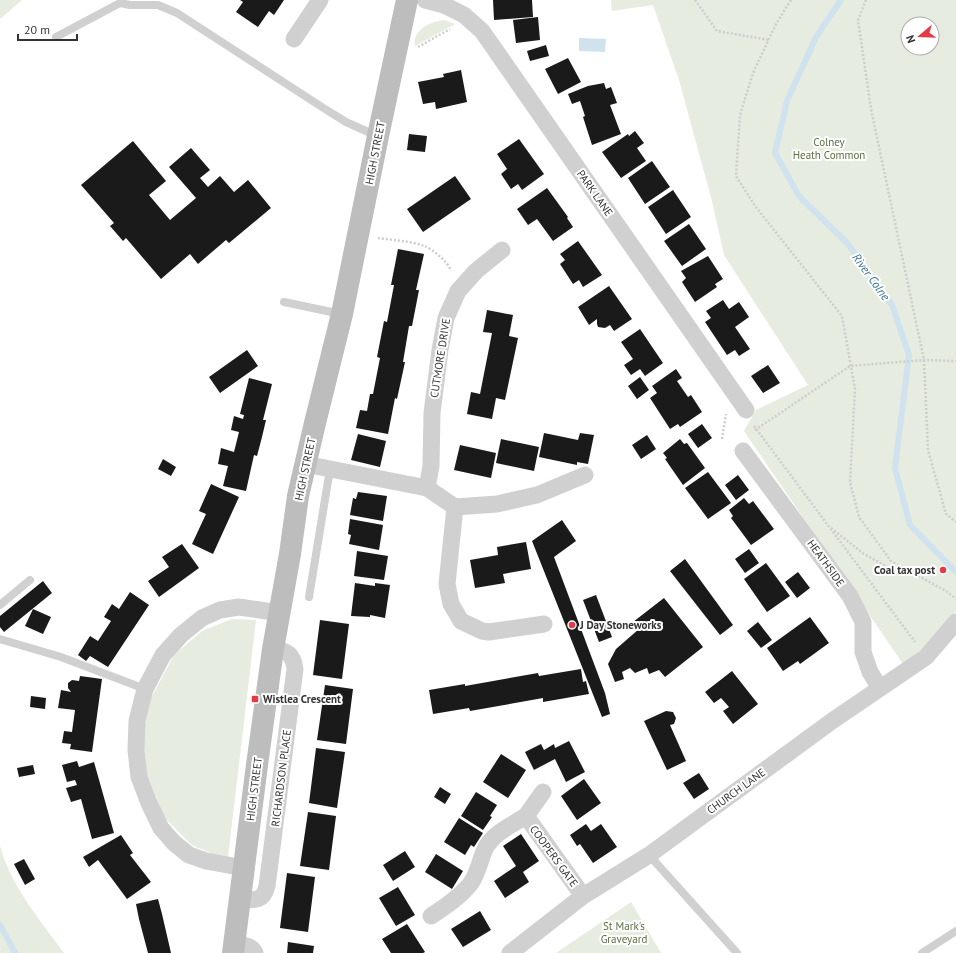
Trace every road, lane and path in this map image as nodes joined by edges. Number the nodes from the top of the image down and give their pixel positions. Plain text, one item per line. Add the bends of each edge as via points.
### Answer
1 (320, 0) edge
2 (407, 0) edge
3 (425, 0) edge
4 (695, 0) edge
5 (791, 0) edge
6 (866, 0) edge
7 (453, 27) dead end
8 (56, 37) dead end
9 (294, 39) dead end
10 (769, 40) junction
11 (417, 48) dead end
12 (378, 136) junction
13 (358, 234) junction
14 (502, 250) dead end
15 (458, 291) junction
16 (284, 302) dead end
17 (342, 314) junction
18 (924, 360) junction
19 (956, 361) edge
20 (850, 366) junction
21 (746, 410) joint
22 (756, 430) junction
23 (743, 451) dead end
24 (305, 464) junction
25 (330, 469) junction
26 (585, 475) dead end
27 (427, 488) junction
28 (455, 507) junction
29 (956, 522) edge
30 (828, 526) junction
31 (914, 574) junction
32 (30, 580) dead end
33 (308, 597) dead end
34 (956, 599) edge
35 (0, 605) edge
36 (280, 613) junction
37 (956, 622) edge
38 (544, 624) dead end
39 (0, 639) edge
40 (274, 649) junction
41 (926, 656) junction
42 (880, 688) junction
43 (145, 689) junction
44 (543, 792) dead end
45 (526, 816) junction
46 (649, 855) junction
47 (244, 868) junction
48 (583, 896) junction
49 (240, 899) junction
50 (431, 916) dead end
51 (956, 931) edge
52 (234, 949) edge
53 (255, 953) edge
54 (510, 953) edge
55 (737, 953) edge
56 (922, 953) edge

1 - 9 street
2 - 12 street, HIGH STREET
3 - 21 street, PARK LANE via 444,5 464,15 482,31
4 - 10 path via 717,32
5 - 10 path
6 - 18 path via 858,20 871,109
7 - 11 path
8 - 12 lane via 120,3 158,5 177,13 346,122
10 - 20 path via 753,73 740,115 736,176 755,206 842,316
12 - 13 street, HIGH STREET
13 - 15 path via 424,246 432,250 450,267
13 - 17 street, HIGH STREET
14 - 15 street, CUTMORE DRIVE via 476,271
15 - 27 street, CUTMORE DRIVE via 446,318 440,350 432,412
16 - 17 lane
17 - 24 street, HIGH STREET
18 - 19 path
18 - 20 path
18 - 29 path via 928,450 946,514
20 - 22 path
20 - 31 path via 855,389 850,482 858,517 891,561
21 - 22 path
22 - 30 path
23 - 42 street, HEATHSIDE via 850,596 863,622 863,652 870,672
24 - 25 street
24 - 36 street, HIGH STREET
25 - 27 street
25 - 33 lane
26 - 28 street via 536,495 497,504
27 - 28 street
28 - 38 street via 447,584 451,604 461,621 489,632
30 - 31 path via 864,554 891,569
30 - 41 path
31 - 34 path
32 - 35 lane
36 - 40 street, HIGH STREET
36 - 43 street via 239,607 220,610 202,618 181,635 163,655
37 - 41 street, CHURCH LANE
39 - 43 lane via 61,657
40 - 47 street, HIGH STREET
40 - 49 street, RICHARDSON PLACE via 289,653 294,660 295,669 267,886 261,898
41 - 42 street, CHURCH LANE
42 - 46 street, CHURCH LANE
43 - 47 street via 137,721 136,750 139,777 161,828 189,855
44 - 45 street, COOPERS GATE
45 - 48 street, COOPERS GATE
45 - 50 street, COOPERS GATE via 501,831 486,847 478,871 471,882 456,898
46 - 48 street, CHURCH LANE
46 - 55 lane
47 - 49 street, HIGH STREET
48 - 54 street, CHURCH LANE
49 - 52 street, HIGH STREET
51 - 56 lane
52 - 53 street, HIGH STREET via 249,947

